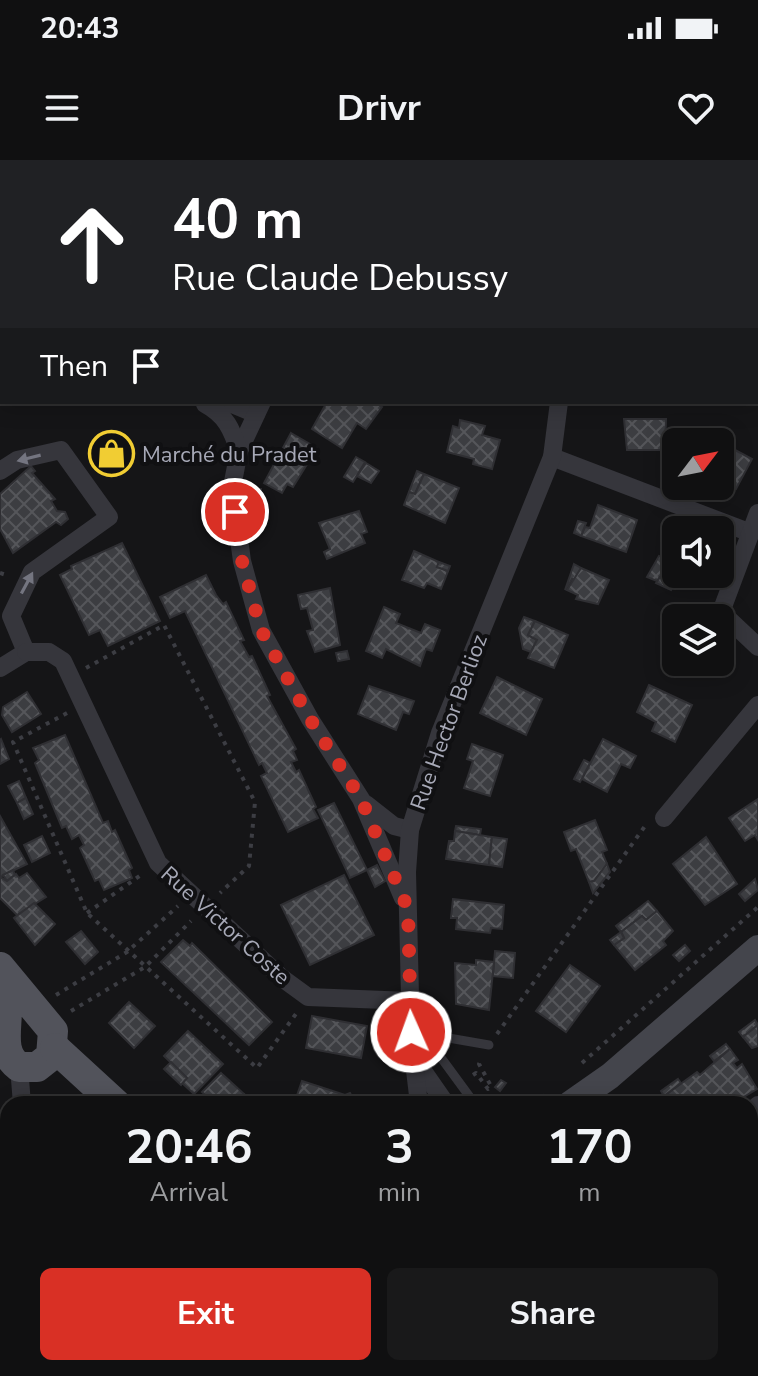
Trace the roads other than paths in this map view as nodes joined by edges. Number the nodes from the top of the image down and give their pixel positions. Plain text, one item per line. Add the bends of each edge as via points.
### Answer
1 (205, 404) dead end
2 (238, 404) edge
3 (559, 404) edge
4 (259, 408) edge
5 (239, 451) junction
6 (552, 457) junction
7 (0, 471) edge
8 (758, 513) edge
9 (751, 533) junction
10 (758, 647) edge
11 (26, 652) junction
12 (0, 668) edge
13 (758, 705) edge
14 (361, 799) junction
15 (664, 818) road end
16 (410, 830) junction
17 (408, 909) junction
18 (758, 948) edge
19 (0, 967) edge
20 (0, 976) edge
21 (410, 1001) junction
22 (53, 1011) junction
23 (411, 1032) junction
24 (489, 1045) road end
25 (55, 1048) junction
26 (7, 1056) edge
27 (413, 1056) junction
28 (610, 1076) junction
29 (563, 1095) edge
30 (20, 1096) edge
31 (107, 1096) edge
32 (418, 1096) edge
33 (440, 1096) edge
34 (469, 1096) edge
35 (595, 1096) edge

1 - 5 street via 229,423
2 - 4 street
3 - 6 street, Rue Hector Berlioz
4 - 5 street
5 - 14 street via 232,487 242,561 261,630
6 - 9 street
6 - 16 street, Rue Hector Berlioz via 440,733
11 -> 7 street via 11,616 32,572 109,517 61,450 17,460
8 - 9 street
9 - 10 street via 721,612
11 - 12 street
11 - 21 street, Rue Victor Coste via 49,652 63,661 158,863 282,978 308,997
13 - 15 street
14 - 16 street via 378,815
14 - 17 street
16 - 17 street, Rue Hector Berlioz
17 - 21 street, Rue Hector Berlioz
18 - 28 street
19 - 22 main road
20 - 26 main road via 7,1008
21 - 23 street, Rue Hector Berlioz
22 - 25 main road
22 - 26 main road via 16,1018
23 - 24 lane
23 - 27 street, Rue Hector Berlioz
23 - 34 lane
25 - 26 main road via 45,1063 29,1069
25 - 31 main road
26 - 30 street
27 - 32 street, Rue Hector Berlioz
27 - 33 street, Rue Hector Berlioz
28 - 29 street
28 - 35 street

